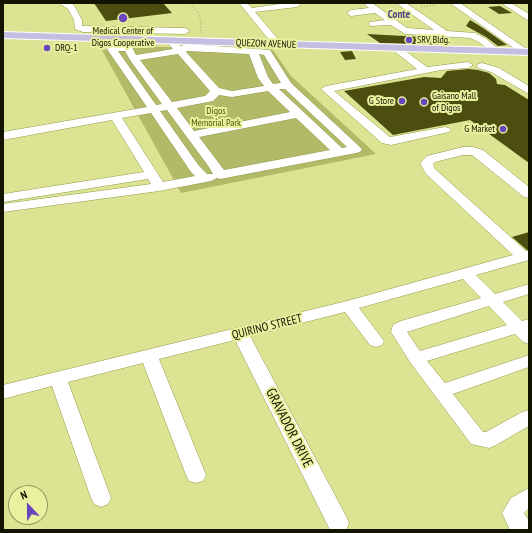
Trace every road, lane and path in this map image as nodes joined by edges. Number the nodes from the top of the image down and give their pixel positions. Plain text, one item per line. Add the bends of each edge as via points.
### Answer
1 (63, 3) edge
2 (190, 3) edge
3 (243, 3) edge
4 (367, 3) edge
5 (400, 3) edge
6 (454, 3) edge
7 (505, 3) edge
8 (297, 4) dead end
9 (254, 8) edge
10 (376, 10) junction
11 (351, 13) dead end
12 (529, 18) edge
13 (181, 20) dead end
14 (392, 22) junction
15 (373, 24) dead end
16 (81, 33) junction
17 (444, 33) junction
18 (3, 35) edge
19 (186, 42) junction
20 (278, 44) junction
21 (397, 49) junction
22 (253, 50) junction
23 (493, 51) junction
24 (527, 52) edge
25 (133, 58) junction
26 (468, 65) dead end
27 (425, 70) junction
28 (287, 85) junction
29 (271, 88) junction
30 (529, 92) edge
31 (213, 95) junction
32 (169, 106) junction
33 (153, 108) junction
34 (299, 114) junction
35 (115, 115) junction
36 (445, 130) dead end
37 (191, 135) junction
38 (3, 136) edge
39 (340, 152) junction
40 (152, 175) junction
41 (220, 175) junction
42 (204, 178) junction
43 (159, 186) junction
44 (529, 194) edge
45 (3, 198) edge
46 (3, 208) edge
47 (526, 256) edge
48 (466, 274) junction
49 (529, 289) edge
50 (492, 300) junction
51 (349, 306) junction
52 (526, 330) edge
53 (240, 333) junction
54 (376, 341) dead end
55 (149, 356) junction
56 (416, 358) junction
57 (529, 361) edge
58 (58, 379) junction
59 (441, 391) junction
60 (3, 392) edge
61 (529, 417) edge
62 (196, 475) dead end
63 (529, 497) edge
64 (102, 498) dead end
65 (518, 521) edge
66 (338, 523) dead end

1 - 16 street via 71,7
2 - 19 path via 196,8 201,22 200,35
3 - 9 street
4 - 10 street
5 - 17 street
6 - 24 street
7 - 12 street
8 - 9 street
9 - 20 street
10 - 11 street
10 - 14 street
13 - 19 street
14 - 15 street
14 - 17 street via 407,32
16 - 18 main road, QUEZON AVENUE
16 - 19 street
16 - 19 main road, QUEZON AVENUE
17 - 23 street via 475,36
19 - 20 main road, QUEZON AVENUE
19 - 22 street
19 - 25 street
19 - 31 street
20 - 21 main road, QUEZON AVENUE
21 - 23 main road, QUEZON AVENUE
21 - 27 street
22 - 28 street via 267,52
22 - 29 street via 263,78
23 - 24 main road, QUEZON AVENUE
23 - 30 street via 484,67 495,70
25 - 32 street
25 - 33 street via 128,48 111,50
26 - 27 street
27 - 36 street via 326,89 386,140
28 - 29 street
28 - 39 street via 356,149
29 - 31 street
29 - 34 street
31 - 32 street
32 - 33 street
32 - 37 street
33 - 35 street
33 - 42 street
34 - 37 street
34 - 39 street
35 - 38 street
35 - 40 street
37 - 41 street
39 - 41 street
40 - 43 street
40 - 45 street
41 - 42 street
42 - 43 street
43 - 46 street
44 - 47 street via 479,153 473,151 463,151 426,162 430,170
47 - 48 street, QUIRINO STREET
48 - 50 street
48 - 51 street, QUIRINO STREET
49 - 50 street
50 - 52 street
50 - 56 street via 399,329 400,336
51 - 53 street, QUIRINO STREET
51 - 54 street
52 - 56 street
53 - 55 street, QUIRINO STREET
53 - 66 street, GRAVADOR DRIVE
55 - 58 street, QUIRINO STREET
55 - 62 street
56 - 59 street
57 - 59 street
58 - 60 street, QUIRINO STREET
58 - 64 street
59 - 61 street via 474,435 483,441 495,438
63 - 65 street via 518,504

